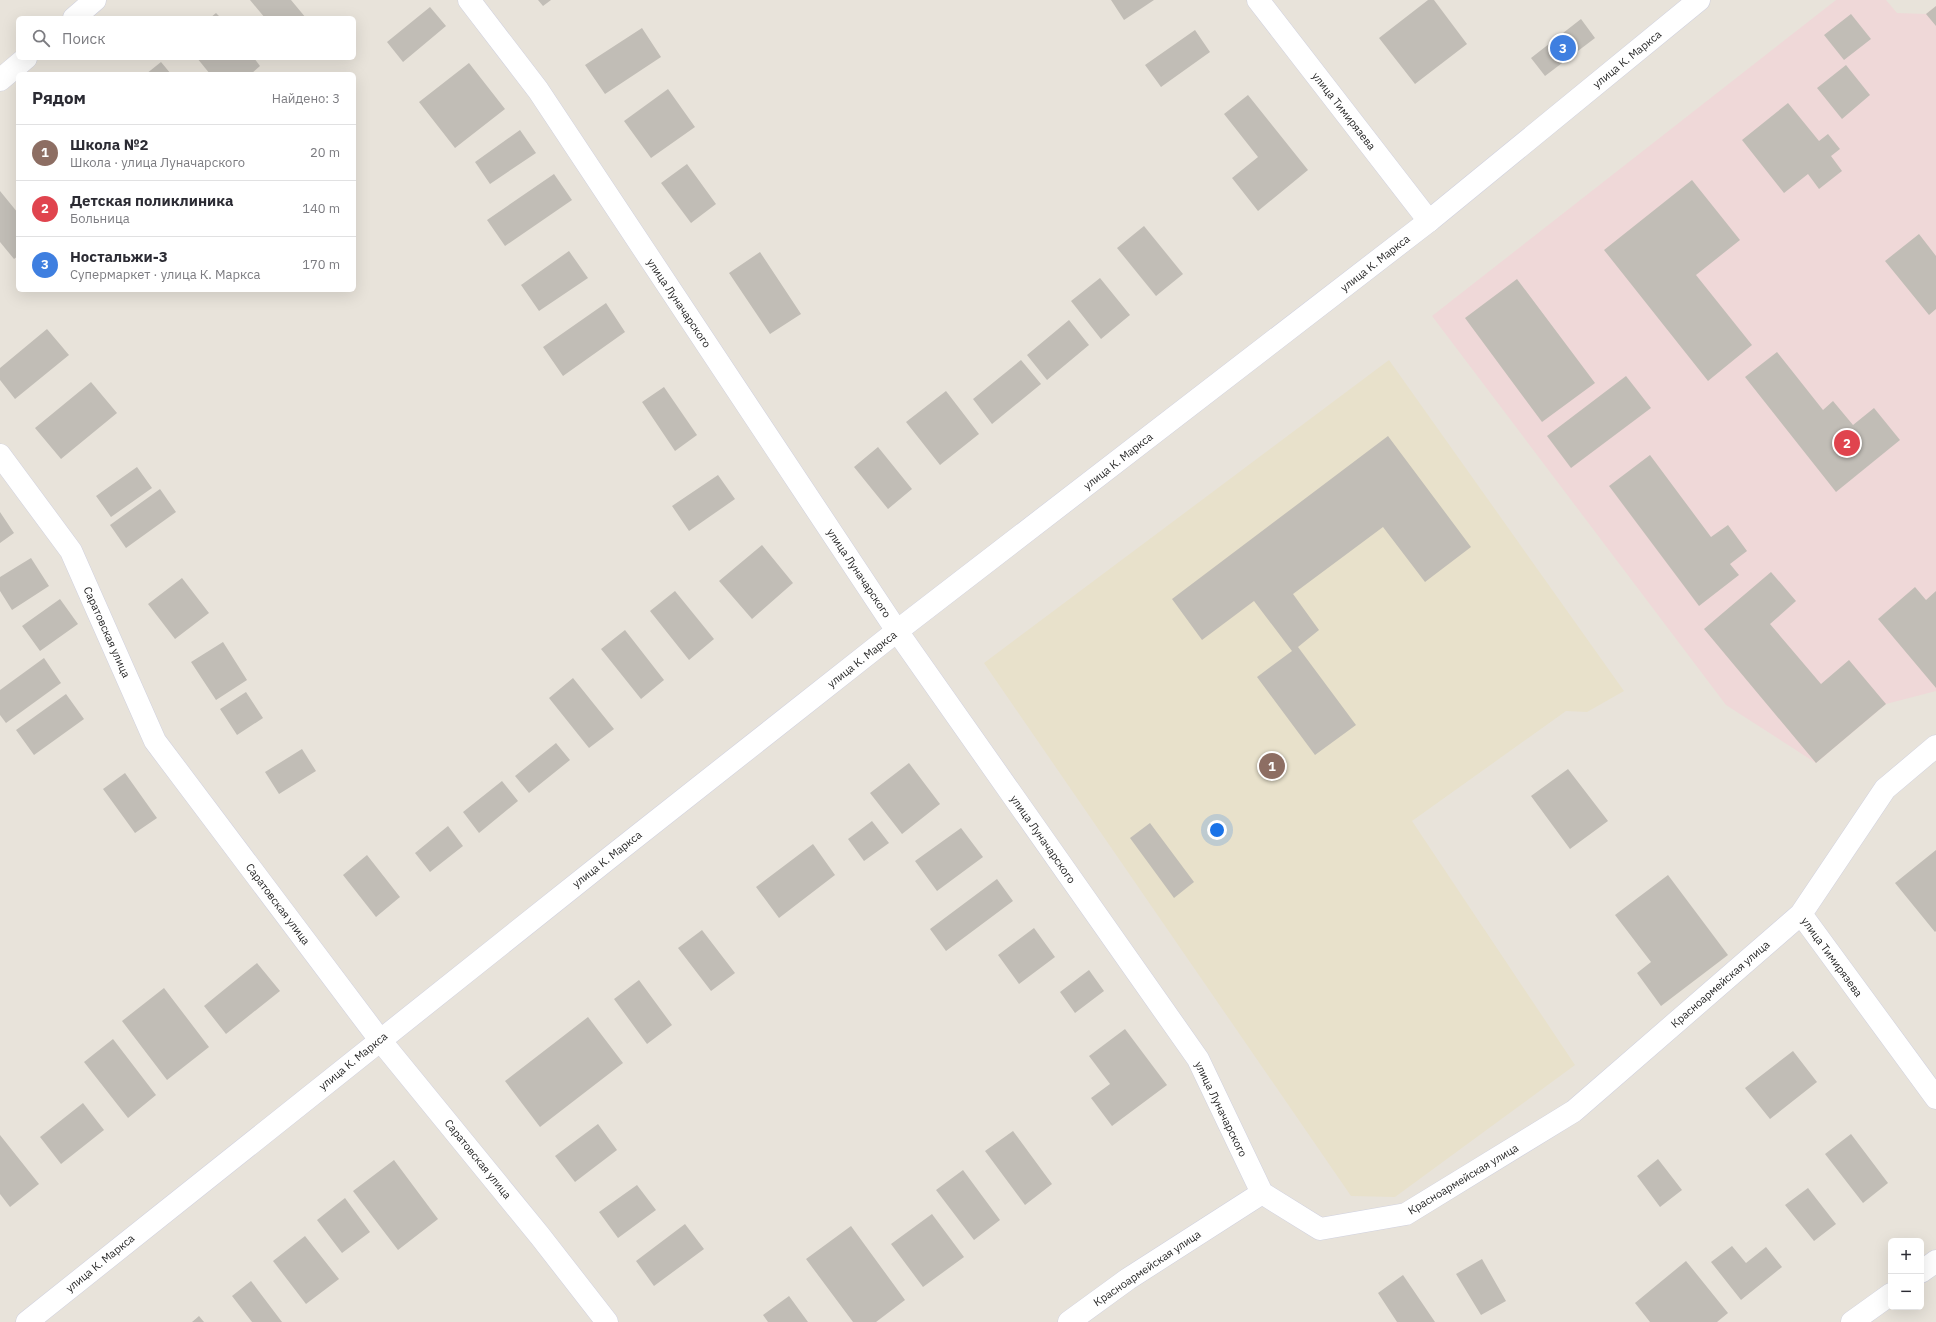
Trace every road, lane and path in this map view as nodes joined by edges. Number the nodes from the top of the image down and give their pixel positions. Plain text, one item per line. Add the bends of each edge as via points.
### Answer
1 (95, 0) edge
2 (469, 0) edge
3 (1258, 0) edge
4 (1699, 0) edge
5 (76, 16) edge
6 (24, 60) edge
7 (0, 80) edge
8 (1429, 222) junction
9 (0, 455) edge
10 (897, 631) junction
11 (1936, 746) edge
12 (1801, 914) junction
13 (380, 1040) junction
14 (1936, 1098) edge
15 (1262, 1193) junction
16 (1936, 1261) edge
17 (1924, 1270) edge
18 (1888, 1296) edge
19 (27, 1322) edge
20 (607, 1322) edge
21 (1069, 1322) edge
22 (1852, 1322) edge

1 - 5 street
2 - 10 street, улица Луначарского via 538,90
3 - 8 street, улица Тимирязева
4 - 8 street, улица К. Маркса
6 - 7 street
8 - 10 street, улица К. Маркса
9 - 13 street, Саратовская улица via 71,551 155,741
10 - 13 street, улица К. Маркса
10 - 15 street, улица Луначарского via 1198,1059
11 - 12 street, улица Тимирязева via 1885,789
12 - 14 street, улица Тимирязева
12 - 15 street, Красноармейская улица via 1574,1111 1406,1214 1320,1229
13 - 19 street, улица К. Маркса
13 - 20 street, Саратовская улица
15 - 21 street, Красноармейская улица via 1128,1279
16 - 17 street
18 - 22 street

